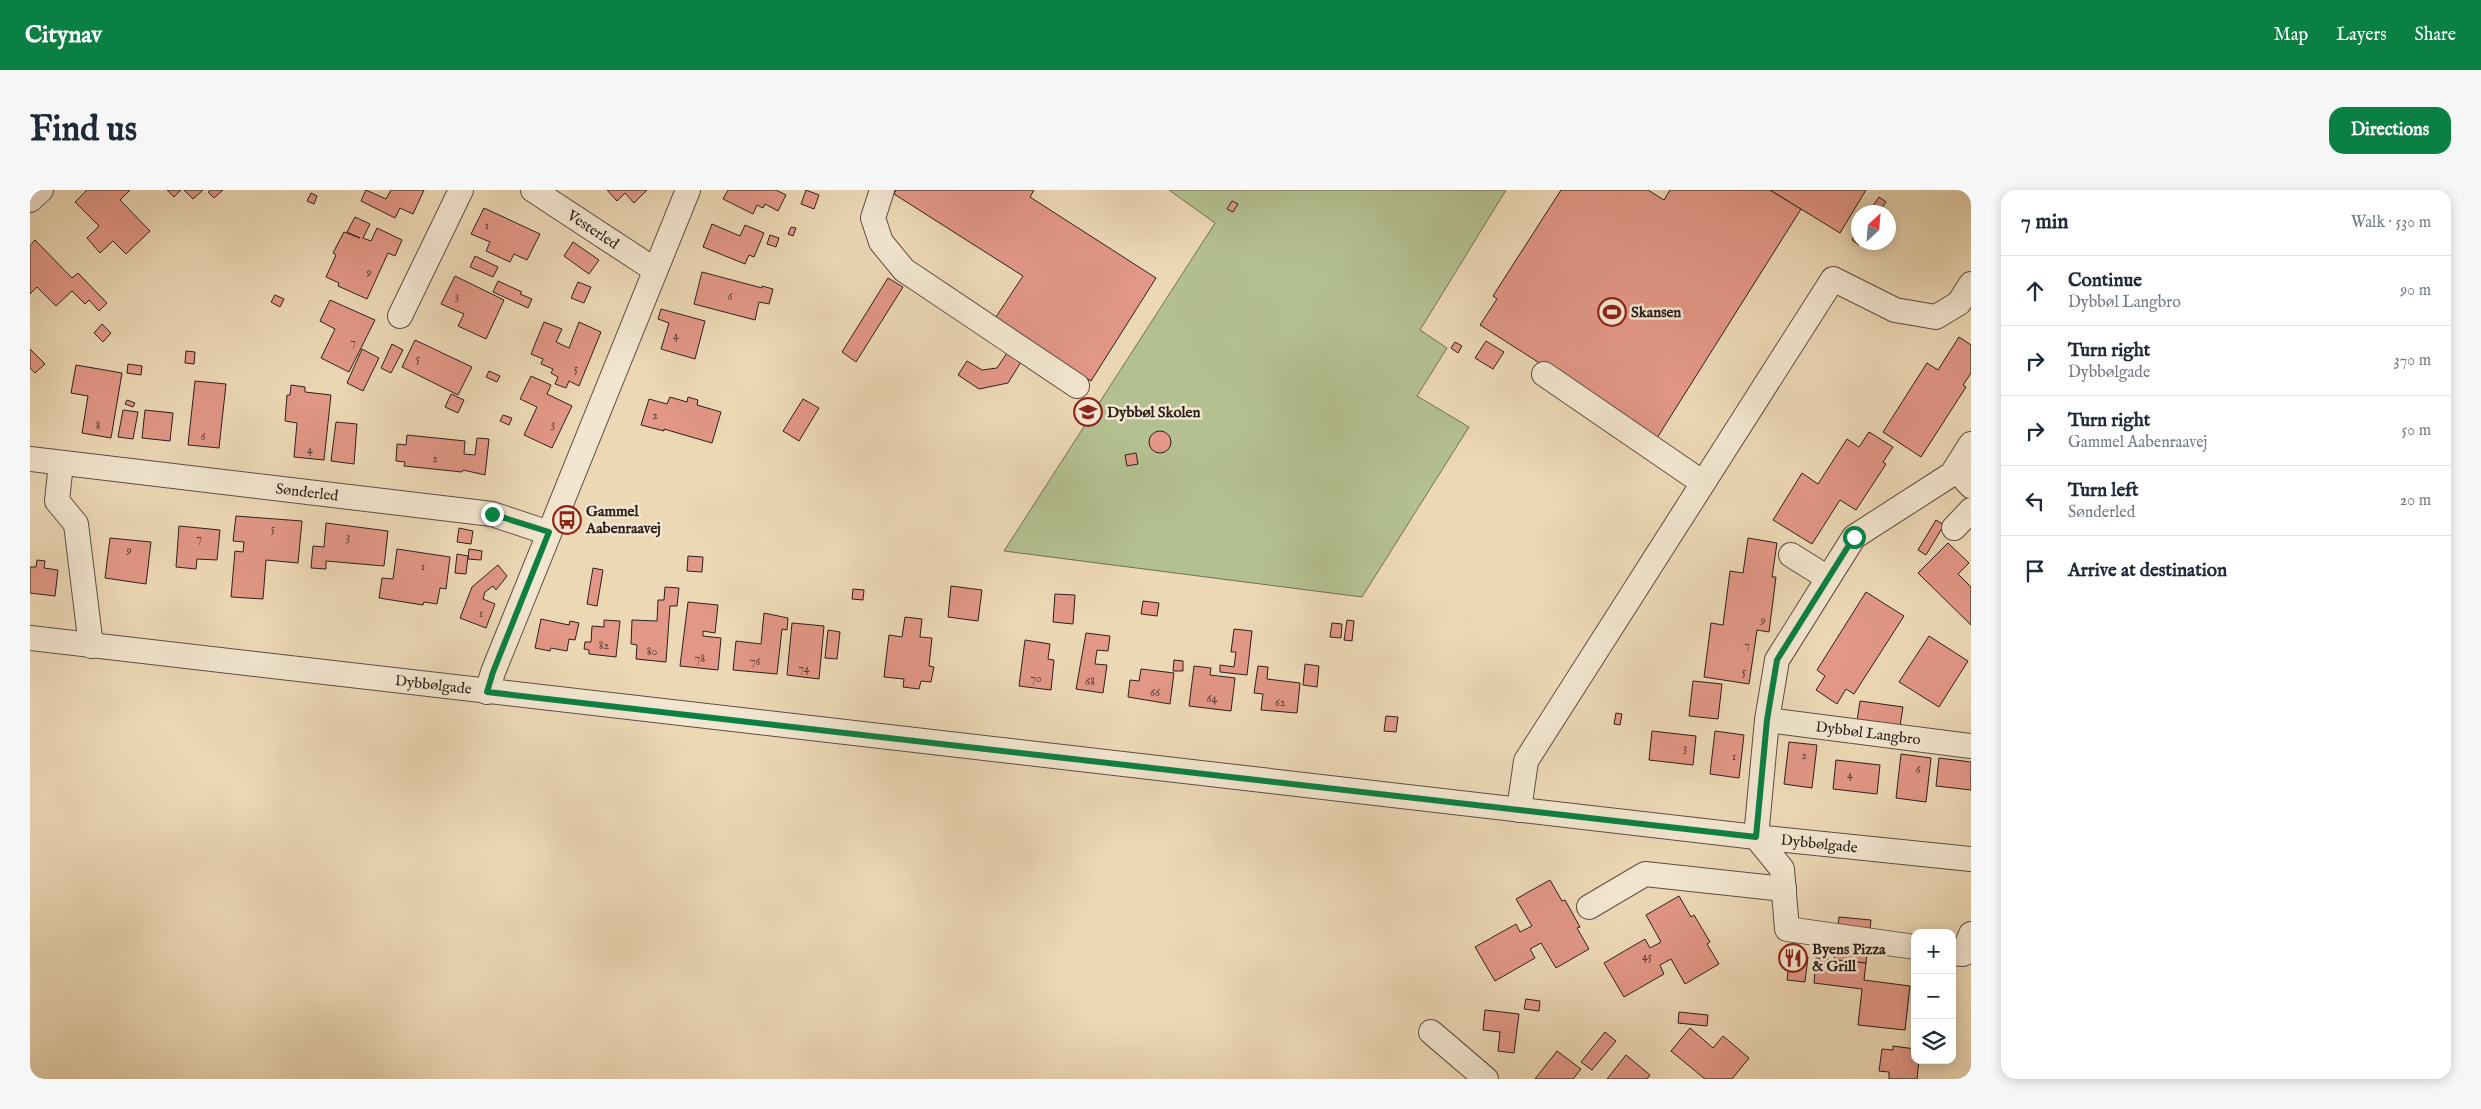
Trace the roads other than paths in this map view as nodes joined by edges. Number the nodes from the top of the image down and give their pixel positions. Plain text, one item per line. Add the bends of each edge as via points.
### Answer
1 (41, 190) edge
2 (461, 190) edge
3 (533, 190) edge
4 (688, 190) edge
5 (882, 190) edge
6 (30, 200) edge
7 (655, 270) junction
8 (1971, 284) edge
9 (400, 316) dead end
10 (1544, 374) dead end
11 (1077, 386) dead end
12 (1971, 444) edge
13 (30, 459) edge
14 (61, 463) junction
15 (1971, 474) edge
16 (1703, 483) junction
17 (1971, 486) edge
18 (1971, 510) edge
19 (1954, 528) dead end
20 (549, 532) junction
21 (1791, 555) dead end
22 (1828, 578) junction
23 (30, 638) edge
24 (91, 646) junction
25 (487, 692) junction
26 (1767, 720) junction
27 (1971, 746) edge
28 (1518, 810) junction
29 (1756, 837) junction
30 (1971, 859) edge
31 (1784, 889) junction
32 (1588, 907) dead end
33 (1971, 934) edge
34 (1911, 947) edge
35 (1956, 953) edge
36 (1431, 1032) dead end
37 (1486, 1079) edge

1 - 6 street
2 - 9 street
3 - 7 street, Vesterled
4 - 7 street
5 - 11 street via 873,218 881,242 904,270
7 - 20 street
8 - 16 street via 1959,303 1936,317 1896,310 1833,279
10 - 16 street
12 - 22 street via 1952,474 1854,537
13 - 14 street, Sønderled
14 - 20 street, Sønderled via 492,514
14 - 24 street via 56,500 76,524
15 - 17 street via 1966,481
16 - 28 street via 1526,761
18 - 19 street
20 - 25 street
21 - 22 street
22 - 26 street via 1777,660
23 - 24 street, Dybbølgade
24 - 25 street, Dybbølgade
25 - 28 street, Dybbølgade
26 - 27 street, Dybbøl Langbro
26 - 29 street
28 - 29 street, Dybbølgade
29 - 30 street, Dybbølgade
29 - 31 street via 1782,869
31 - 32 street via 1645,874
31 - 34 street via 1787,929
33 - 35 street via 1963,954
36 - 37 street

